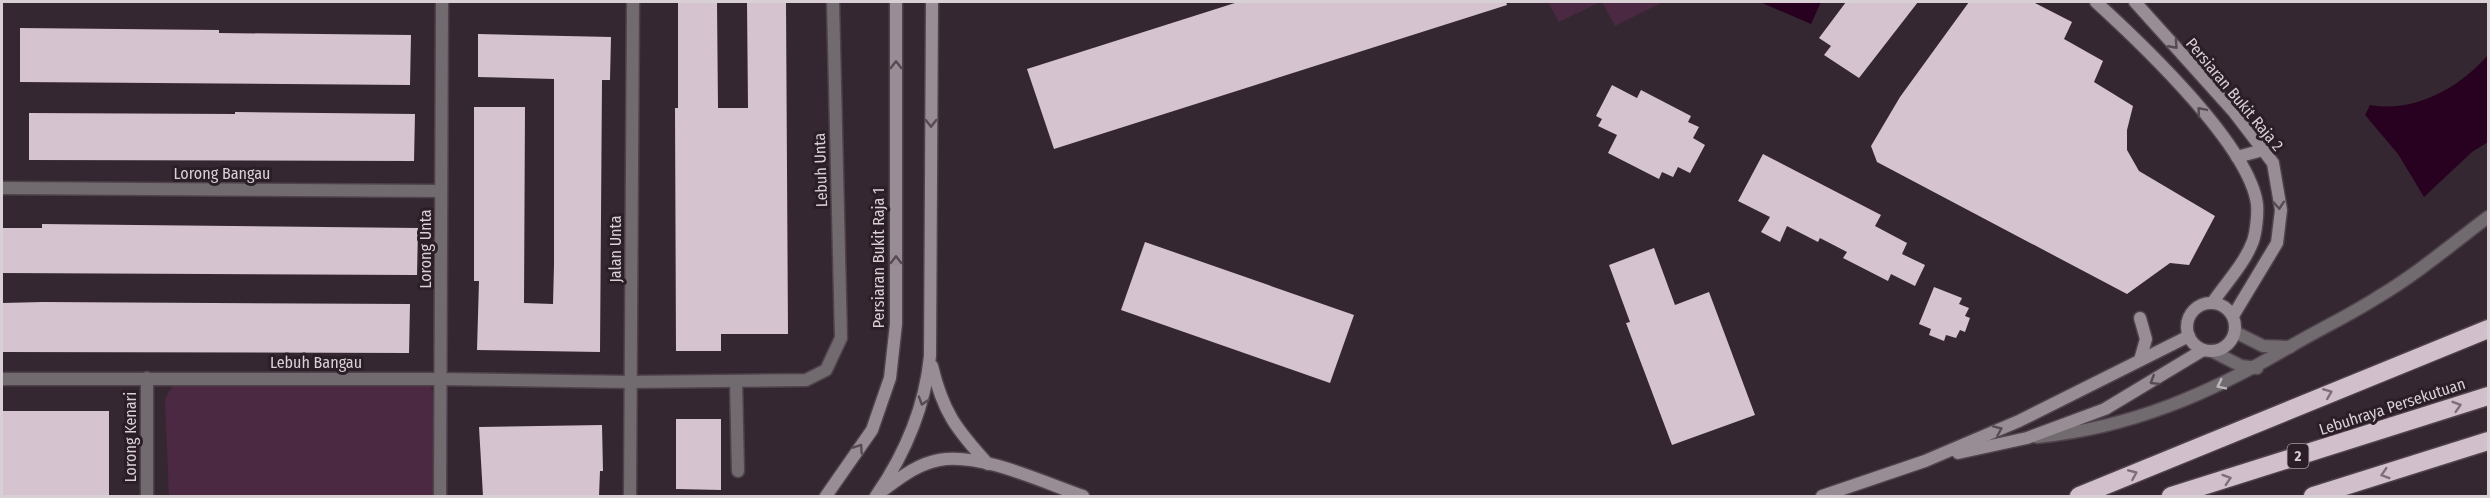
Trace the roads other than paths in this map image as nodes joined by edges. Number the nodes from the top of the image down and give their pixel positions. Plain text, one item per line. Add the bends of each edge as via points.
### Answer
1 (442, 2) edge
2 (633, 2) edge
3 (833, 2) edge
4 (896, 2) edge
5 (932, 2) edge
6 (2096, 2) edge
7 (2135, 2) edge
8 (2263, 150) junction
9 (2237, 157) junction
10 (2, 188) edge
11 (441, 191) junction
12 (2488, 217) edge
13 (2213, 302) junction
14 (2233, 315) junction
15 (2140, 318) dead end
16 (2488, 328) edge
17 (2235, 332) junction
18 (2189, 336) junction
19 (841, 339) joint
20 (2291, 347) junction
21 (2208, 350) junction
22 (930, 356) junction
23 (2140, 360) junction
24 (2257, 368) junction
25 (147, 378) junction
26 (2, 379) edge
27 (441, 379) junction
28 (630, 382) junction
29 (736, 382) junction
30 (2488, 396) edge
31 (2027, 438) junction
32 (2488, 441) edge
33 (1925, 460) junction
34 (987, 464) junction
35 (738, 471) dead end
36 (878, 495) edge
37 (147, 496) edge
38 (441, 496) edge
39 (630, 496) edge
40 (826, 496) edge
41 (1083, 496) edge
42 (1822, 496) edge
43 (2079, 496) edge
44 (2171, 496) edge
45 (2313, 496) edge

1 - 11 street, Lorong Unta
2 - 28 street, Jalan Unta
3 - 19 street, Lebuh Unta
40 -> 4 street, Persiaran Bukit Raja 1 via 872,430 890,378 896,324
5 -> 22 street
9 -> 6 street via 2172,78
7 -> 8 street, Persiaran Bukit Raja 2
8 - 9 street
8 -> 14 street, Persiaran Bukit Raja 2 via 2273,163 2278,188 2281,210 2277,243
9 - 13 street via 2257,206 2253,240
10 - 11 street, Lorong Bangau
11 - 27 street, Lorong Unta
12 - 20 street via 2379,297
13 - 14 street
13 - 18 street via 2190,314
14 - 17 street
15 - 23 street via 2146,339
43 -> 16 highway
17 - 20 street via 2263,346
17 - 21 street via 2225,347
18 - 21 street
18 - 23 street
19 - 29 street, Lebuh Bangau via 826,370 806,380
20 - 24 street
21 - 24 street via 2241,366
21 -> 31 street via 2104,409
22 - 34 street via 947,414
22 -> 36 street via 920,411
33 -> 23 street via 2019,421
24 -> 31 street via 2145,417 2070,434
25 - 26 street, Lebuh Bangau
25 - 27 street, Lebuh Bangau
25 - 37 street, Lorong Kenari
27 - 28 street, Lebuh Bangau
27 - 38 street, Lorong Unta
28 - 29 street, Lebuh Bangau
28 - 39 street, Jalan Unta
29 - 35 street
44 -> 30 highway, Lebuhraya Persekutuan / 2
31 - 33 street
32 -> 45 highway
33 - 42 street
34 - 36 street via 939,460 910,471
34 - 41 street

